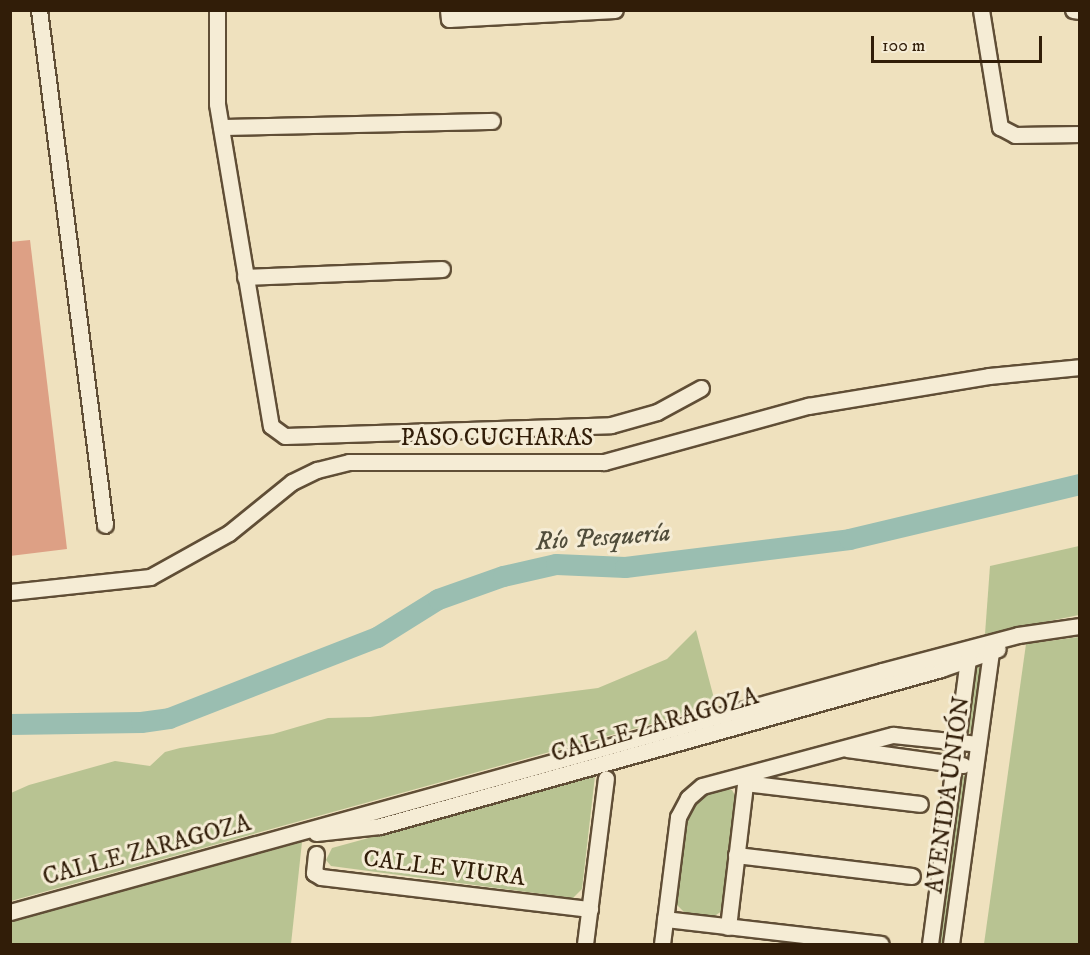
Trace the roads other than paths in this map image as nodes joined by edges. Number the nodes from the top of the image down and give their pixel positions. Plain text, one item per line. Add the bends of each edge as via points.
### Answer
1 (39, 10) edge
2 (217, 10) edge
3 (448, 10) edge
4 (981, 10) edge
5 (1073, 10) edge
6 (604, 11) edge
7 (1080, 11) edge
8 (492, 121) dead end
9 (221, 127) junction
10 (1080, 134) edge
11 (442, 269) dead end
12 (245, 277) junction
13 (1080, 367) edge
14 (701, 387) dead end
15 (105, 525) dead end
16 (10, 592) edge
17 (1080, 626) edge
18 (991, 647) junction
19 (969, 654) junction
20 (941, 669) junction
21 (965, 688) junction
22 (958, 742) junction
23 (978, 744) junction
24 (838, 748) junction
25 (612, 754) junction
26 (955, 764) junction
27 (975, 766) junction
28 (746, 777) junction
29 (606, 778) dead end
30 (920, 804) dead end
31 (316, 854) dead end
32 (736, 855) junction
33 (912, 876) dead end
34 (590, 909) junction
35 (10, 912) edge
36 (665, 919) junction
37 (728, 927) junction
38 (585, 945) edge
39 (662, 945) edge
40 (881, 945) edge
41 (930, 945) edge
42 (951, 945) edge

1 - 15 street
2 - 9 street
3 - 6 street via 449,19
4 - 10 street via 1000,127 1015,135
5 - 7 street
8 - 9 street
9 - 12 street
11 - 12 street
12 - 14 street via 266,411 271,426 285,436 612,425 657,412
13 - 16 street, PASO CUCHARAS via 978,377 808,406 604,462 377,461 331,466 292,482 229,533 150,577
17 - 18 street, CALLE ZARAGOZA via 1018,635
18 - 19 street, CALLE ZARAGOZA
18 - 23 street, AVENIDA UNIÓN
19 - 20 street, CALLE ZARAGOZA
19 - 21 street, AVENIDA UNIÓN
19 - 25 street, CALLE ZARAGOZA
20 - 21 street via 956,675
20 - 25 street, CALLE ZARAGOZA
21 - 22 street, AVENIDA UNIÓN
22 - 23 street
22 - 24 street via 893,735
22 - 26 street, AVENIDA UNIÓN
23 - 27 street, AVENIDA UNIÓN
24 - 26 street
24 - 28 street
25 - 35 street, CALLE ZARAGOZA
26 - 27 street
26 - 41 street, AVENIDA UNIÓN
27 - 42 street, AVENIDA UNIÓN
28 - 30 street
28 - 32 street
28 - 36 street via 704,784 684,803 675,833
29 - 34 street
31 - 34 street, CALLE VIURA via 314,873 321,878
32 - 33 street
32 - 37 street
34 - 38 street
36 - 37 street
36 - 39 street
37 - 40 street

